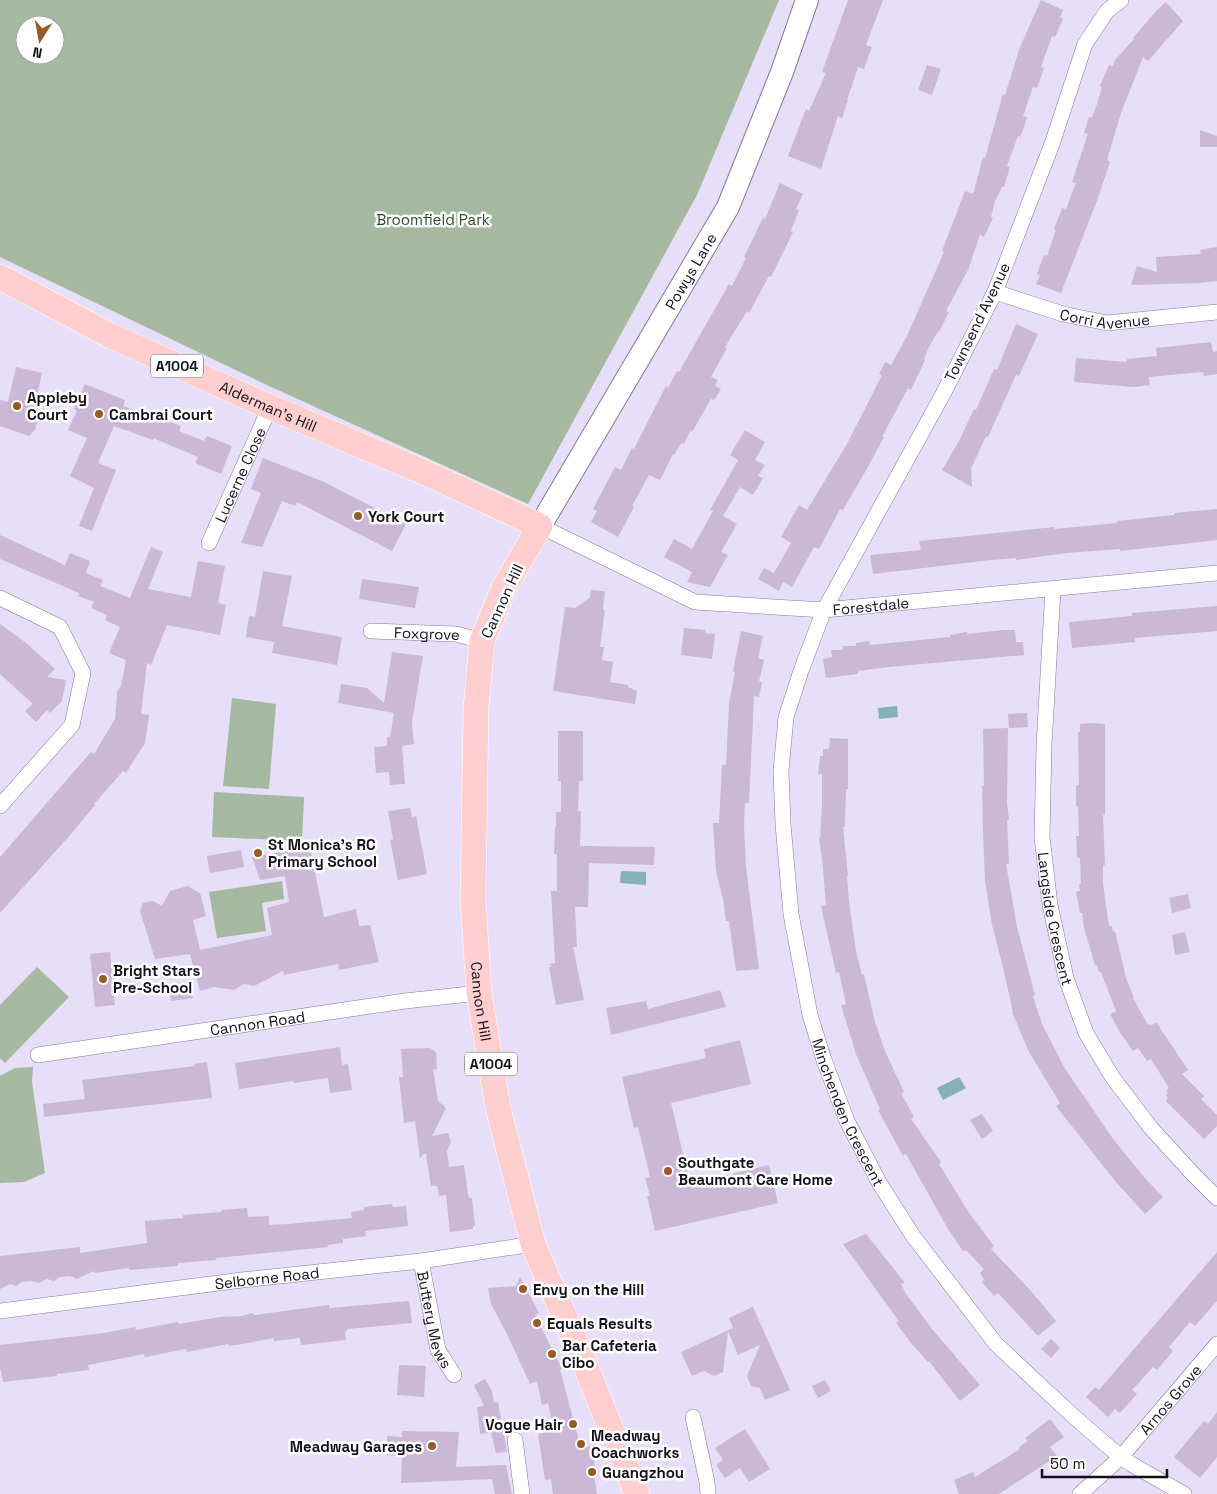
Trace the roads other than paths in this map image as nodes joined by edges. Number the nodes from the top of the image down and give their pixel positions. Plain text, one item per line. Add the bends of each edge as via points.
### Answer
1 (807, 0) edge
2 (1121, 0) edge
3 (0, 277) edge
4 (995, 292) junction
5 (1217, 312) edge
6 (270, 408) junction
7 (540, 526) junction
8 (209, 543) dead end
9 (1217, 573) edge
10 (1053, 589) junction
11 (0, 598) edge
12 (824, 610) junction
13 (371, 631) dead end
14 (482, 641) junction
15 (0, 806) edge
16 (479, 993) junction
17 (38, 1054) dead end
18 (1217, 1198) edge
19 (533, 1244) junction
20 (421, 1261) junction
21 (0, 1310) edge
22 (1217, 1344) edge
23 (454, 1375) dead end
24 (693, 1417) dead end
25 (515, 1440) dead end
26 (1121, 1456) junction
27 (522, 1494) edge
28 (636, 1494) edge
29 (708, 1494) edge
30 (1080, 1494) edge
31 (1184, 1494) edge

1 - 7 main road, Powys Lane via 728,207
2 - 4 street, Townsend Avenue via 1107,11 1085,44 1052,144
3 - 6 main road, Alderman's Hill / A1004 via 111,336
4 - 5 street, Corri Avenue via 1063,314 1107,323
4 - 12 street, Townsend Avenue via 943,394
6 - 7 main road, Alderman's Hill / A1004 via 368,448
6 - 8 street, Lucerne Close
7 - 12 street, Forestdale via 695,602
7 - 14 main road, Cannon Hill / A1004 via 504,588
9 - 10 street, Forestdale
10 - 12 street, Forestdale
10 - 18 street, Langside Crescent via 1042,837 1050,905 1066,978 1086,1033 1113,1078 1151,1128
11 - 15 street via 60,628 83,673 72,725
12 - 26 street, Minchenden Crescent via 786,718 781,771 791,914 810,1014 824,1060 847,1121 880,1184 941,1274 996,1344 1072,1416
13 - 14 street, Foxgrove via 456,634
14 - 16 main road, Cannon Hill / A1004 via 476,708 473,899
16 - 17 street, Cannon Road
16 - 19 main road, Cannon Hill / A1004 via 498,1108
19 - 20 street, Selborne Road
19 - 28 main road, Cannon Hill / A1004
20 - 21 street, Selborne Road
20 - 23 street, Buttery Mews via 438,1350
22 - 26 street, Arnos Grove
24 - 29 street
25 - 27 street
26 - 30 street, Arnos Grove
26 - 31 street, Minchenden Crescent

